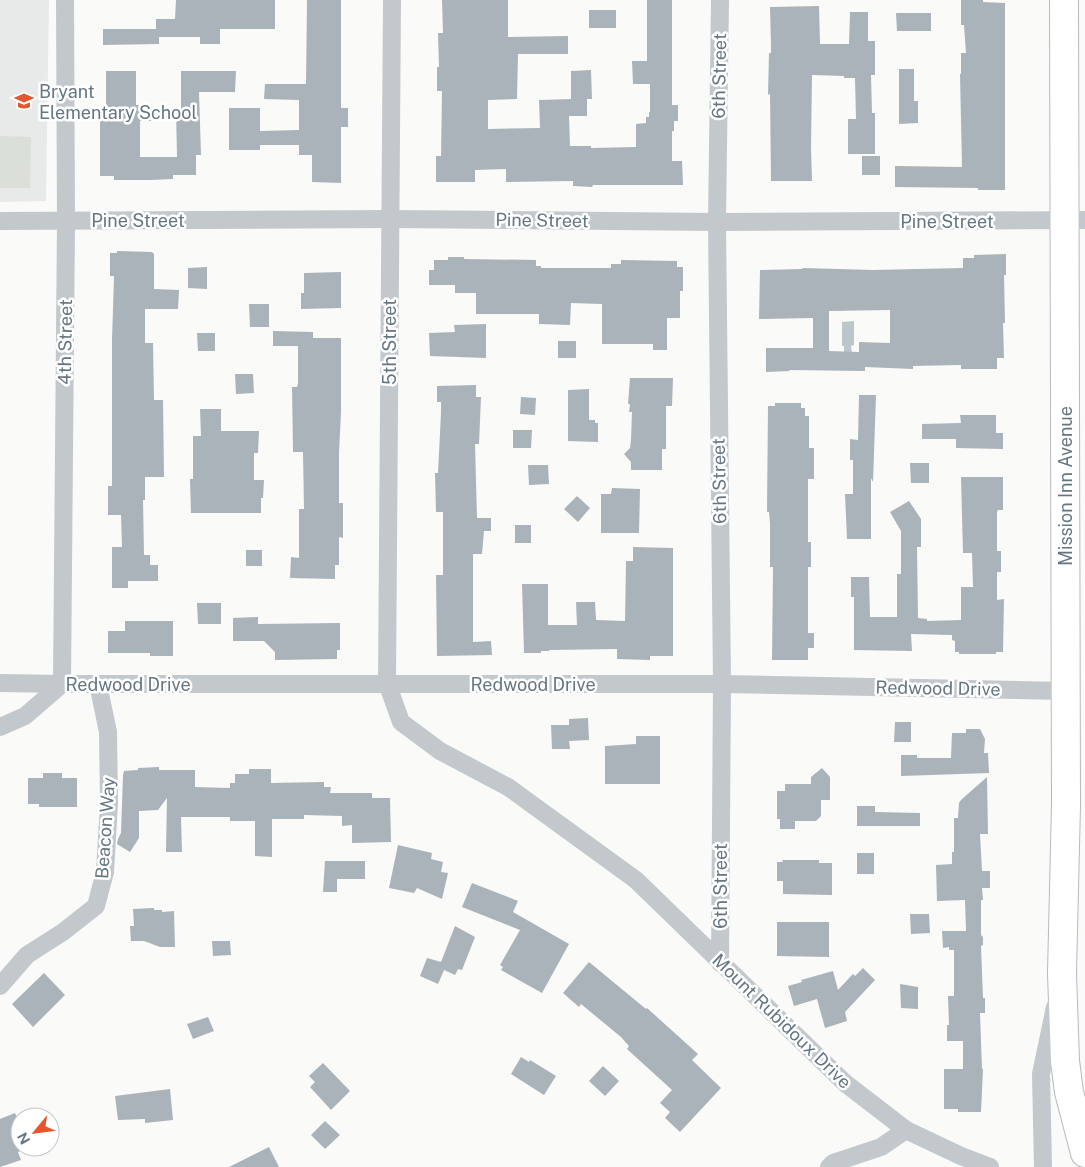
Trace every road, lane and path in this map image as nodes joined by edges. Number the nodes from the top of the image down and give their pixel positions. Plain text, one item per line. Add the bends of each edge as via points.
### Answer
1 (64, 0) edge
2 (392, 0) edge
3 (720, 0) edge
4 (1064, 0) edge
5 (390, 219) junction
6 (1075, 220) edge
7 (0, 221) edge
8 (66, 221) junction
9 (716, 222) junction
10 (0, 683) edge
11 (387, 683) junction
12 (62, 684) junction
13 (98, 684) junction
14 (722, 684) junction
15 (1078, 692) edge
16 (0, 727) edge
17 (720, 963) junction
18 (1062, 973) junction
19 (0, 986) edge
20 (1081, 1123) edge
21 (906, 1130) junction
22 (1085, 1153) edge
23 (829, 1167) edge
24 (990, 1167) edge
25 (1043, 1167) edge

1 - 8 street, 4th Street
2 - 5 street, 5th Street
3 - 9 street, 6th Street
4 - 6 main road, Mission Inn Avenue
5 - 8 street, Pine Street
5 - 9 street, Pine Street
5 - 11 street, 5th Street
6 - 9 street, Pine Street
6 - 15 main road, Mission Inn Avenue
7 - 8 street, Pine Street
8 - 12 street, 4th Street
9 - 14 street, 6th Street
10 - 12 street, Redwood Drive
11 - 13 street, Redwood Drive
11 - 14 street, Redwood Drive
11 - 17 street, Mount Rubidoux Drive via 401,722 440,750 508,787 636,880
12 - 13 street, Redwood Drive
12 - 16 street via 26,716
13 - 19 street, Beacon Way via 108,732 109,803 105,872 96,906 27,955
14 - 15 street, Redwood Drive
14 - 17 street, 6th Street
15 - 18 main road, Mission Inn Avenue via 1066,805
17 - 21 street, Mount Rubidoux Drive via 845,1083
18 - 20 main road, Mission Inn Avenue via 1065,1061 1069,1092
18 - 25 street, Mission Inn Avenue via 1041,1074
20 - 22 main road, Mission Inn Avenue
21 - 23 street via 881,1147
21 - 24 street, Mount Rubidoux Drive

